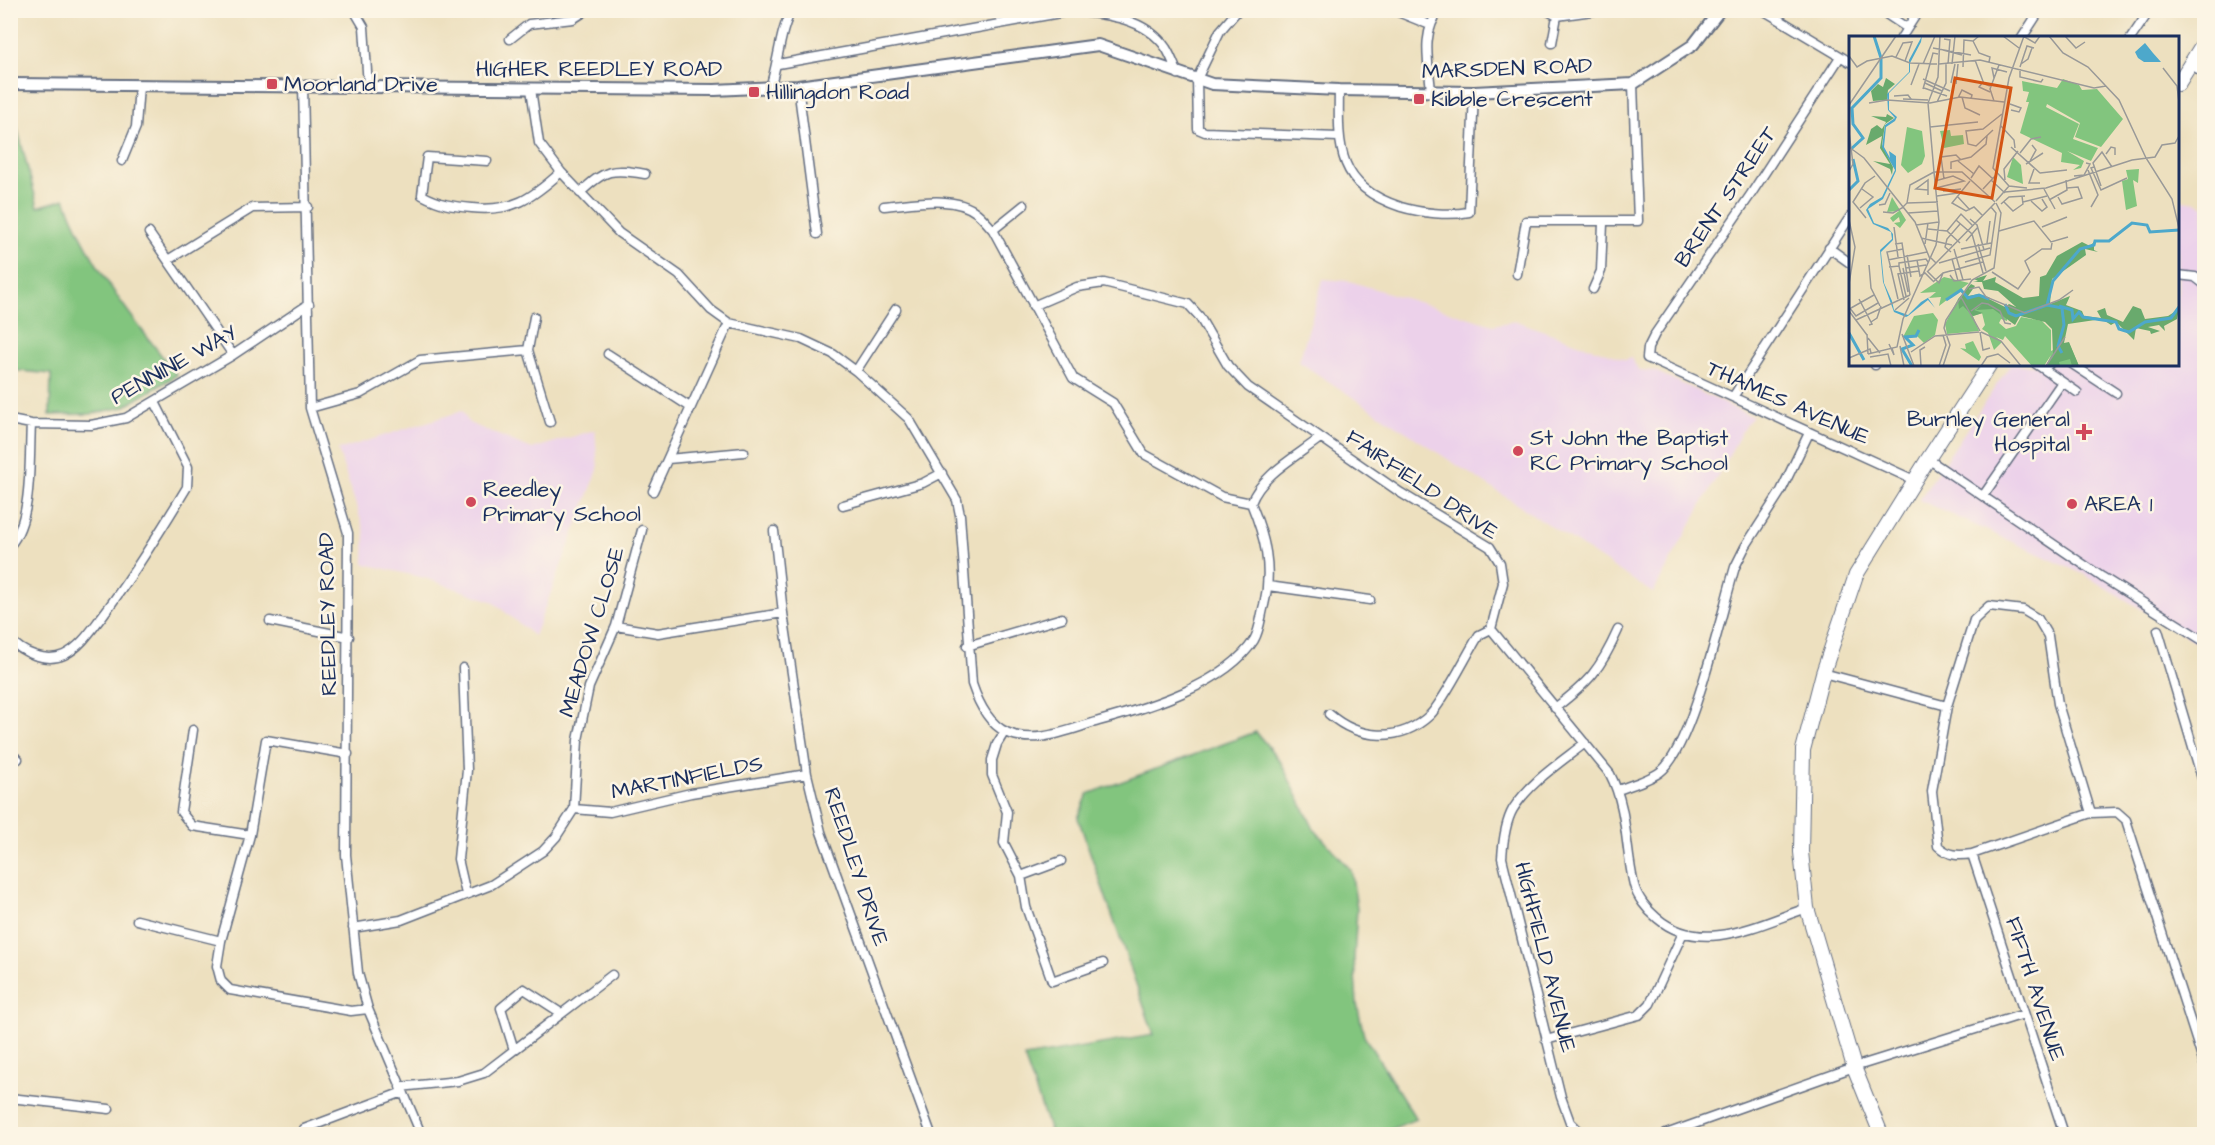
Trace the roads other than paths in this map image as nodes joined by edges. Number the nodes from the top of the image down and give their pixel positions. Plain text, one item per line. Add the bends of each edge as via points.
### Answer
1 (354, 10) edge
2 (587, 10) edge
3 (792, 10) edge
4 (1238, 10) edge
5 (1393, 10) edge
6 (1440, 10) edge
7 (1546, 10) edge
8 (1599, 10) edge
9 (1720, 10) edge
10 (1763, 10) edge
11 (1880, 10) edge
12 (1918, 10) edge
13 (2040, 10) edge
14 (2150, 10) edge
15 (1557, 16) junction
16 (1430, 25) junction
17 (1907, 28) junction
18 (1902, 36) edge
19 (2023, 36) edge
20 (2132, 36) edge
21 (510, 39) dead end
22 (2205, 42) edge
23 (1552, 43) dead end
24 (1840, 57) junction
25 (1849, 61) edge
26 (778, 64) junction
27 (2190, 64) junction
28 (2205, 73) edge
29 (1178, 74) junction
30 (1197, 79) junction
31 (2179, 80) edge
32 (10, 84) edge
33 (1633, 84) junction
34 (139, 85) junction
35 (303, 85) junction
36 (368, 86) junction
37 (798, 86) junction
38 (770, 87) junction
39 (1268, 87) joint
40 (531, 89) junction
41 (1339, 90) junction
42 (1431, 91) junction
43 (1474, 92) junction
44 (1338, 137) junction
45 (122, 161) dead end
46 (487, 161) dead end
47 (561, 172) junction
48 (645, 174) dead end
49 (580, 193) junction
50 (1024, 205) dead end
51 (884, 206) dead end
52 (308, 207) junction
53 (1849, 220) edge
54 (1603, 223) junction
55 (993, 230) junction
56 (149, 233) dead end
57 (816, 234) dead end
58 (1828, 248) junction
59 (168, 260) junction
60 (1849, 262) edge
61 (1517, 274) dead end
62 (2179, 275) edge
63 (2205, 284) edge
64 (1593, 289) dead end
65 (309, 304) junction
66 (1033, 306) junction
67 (896, 309) dead end
68 (534, 317) dead end
69 (729, 323) junction
70 (528, 350) junction
71 (608, 354) dead end
72 (233, 355) junction
73 (1647, 358) joint
74 (1989, 366) edge
75 (2042, 366) edge
76 (2077, 366) edge
77 (856, 371) junction
78 (2062, 382) junction
79 (2077, 392) dead end
80 (2116, 393) dead end
81 (1733, 397) junction
82 (154, 402) junction
83 (690, 407) junction
84 (310, 408) junction
85 (10, 420) edge
86 (550, 422) dead end
87 (31, 424) junction
88 (1809, 433) junction
89 (1320, 438) junction
90 (744, 452) dead end
91 (668, 459) junction
92 (1928, 459) junction
93 (942, 473) junction
94 (1914, 480) junction
95 (653, 491) dead end
96 (1983, 496) junction
97 (1251, 503) junction
98 (843, 505) dead end
99 (642, 530) dead end
100 (774, 531) dead end
101 (10, 545) edge
102 (1268, 586) junction
103 (1370, 600) dead end
104 (783, 612) junction
105 (1062, 618) dead end
106 (270, 621) dead end
107 (616, 626) junction
108 (1491, 628) junction
109 (1618, 630) dead end
110 (2158, 630) dead end
111 (349, 638) junction
112 (10, 639) edge
113 (2205, 641) edge
114 (967, 646) junction
115 (463, 668) dead end
116 (1823, 673) junction
117 (1947, 706) junction
118 (1555, 708) junction
119 (1329, 714) dead end
120 (193, 730) dead end
121 (1005, 731) junction
122 (1585, 743) junction
123 (348, 754) junction
124 (807, 774) junction
125 (2204, 779) edge
126 (1618, 790) junction
127 (574, 809) junction
128 (2091, 813) junction
129 (249, 835) junction
130 (1972, 854) junction
131 (1061, 861) dead end
132 (1021, 876) junction
133 (466, 894) junction
134 (1808, 908) junction
135 (137, 920) dead end
136 (353, 928) junction
137 (1682, 935) junction
138 (221, 941) junction
139 (1104, 963) dead end
140 (612, 975) dead end
141 (368, 1009) junction
142 (561, 1013) junction
143 (2024, 1014) junction
144 (1546, 1040) junction
145 (514, 1050) junction
146 (2205, 1064) edge
147 (1854, 1067) junction
148 (401, 1090) junction
149 (10, 1098) edge
150 (109, 1109) dead end
151 (304, 1129) dead end
152 (421, 1134) edge
153 (931, 1134) edge
154 (1582, 1134) edge
155 (1666, 1134) edge
156 (1881, 1134) edge
157 (2064, 1134) edge

1 - 36 street via 364,27
2 - 21 street via 573,19 529,24
3 - 26 street via 787,17
4 - 30 street via 1220,32
5 - 16 street
6 - 16 street
7 - 15 street
8 - 15 street
9 - 33 street via 1693,45
10 - 24 street
11 - 17 street
12 - 17 street
13 - 19 street
14 - 20 street
15 - 23 street
16 - 42 street via 1427,45
17 - 18 street
22 - 27 highway
24 - 25 street
24 - 73 street, BRENT STREET via 1655,334
26 - 29 street via 1071,11 1104,14 1138,24 1165,46
26 - 38 street
27 - 28 street
27 - 31 highway
29 - 30 street, HIGHER REEDLEY ROAD
29 - 37 street, HIGHER REEDLEY ROAD via 1098,45
30 - 39 street, HIGHER REEDLEY ROAD via 1212,84
30 - 44 street via 1198,129 1205,132
32 - 34 street, HIGHER REEDLEY ROAD
33 - 43 street, MARSDEN ROAD
33 - 54 street via 1638,221
34 - 35 street, HIGHER REEDLEY ROAD
34 - 45 street via 136,128
35 - 36 street, HIGHER REEDLEY ROAD
35 - 52 street, REEDLEY ROAD
36 - 40 street, HIGHER REEDLEY ROAD
37 - 38 street, HIGHER REEDLEY ROAD
37 - 57 street
38 - 40 street, HIGHER REEDLEY ROAD
39 - 41 street, MARSDEN ROAD
40 - 47 street via 539,142
41 - 42 street, MARSDEN ROAD
41 - 44 street
42 - 43 street, MARSDEN ROAD
43 - 44 street via 1469,212 1411,210 1377,199 1360,187 1346,166
46 - 47 street via 427,157 422,195 443,206 494,210 538,193
47 - 49 street
48 - 49 street via 618,169 599,175
49 - 69 street via 619,233 680,275 711,310
50 - 55 street
51 - 55 street via 961,204 976,212
52 - 59 street via 252,208
52 - 65 street, REEDLEY ROAD
53 - 58 street
54 - 61 street via 1526,221
54 - 64 street via 1601,271
55 - 66 street
56 - 59 street
58 - 60 street
58 - 81 street
59 - 72 street
62 - 63 street via 2195,277
65 - 72 street, PENNINE WAY
65 - 84 street, REEDLEY ROAD
66 - 89 street, FAIRFIELD DRIVE via 1077,288 1104,283 1188,304 1228,366 1248,387
66 - 97 street via 1073,378 1113,403 1144,454 1222,497
67 - 77 street
68 - 70 street
69 - 77 street via 801,339 834,354
69 - 83 street
70 - 84 street via 420,360 360,394
70 - 86 street
71 - 83 street
72 - 82 street, PENNINE WAY
73 - 81 street, THAMES AVENUE
74 - 92 highway
75 - 78 street
76 - 80 street
77 - 93 street via 909,419
78 - 79 street
78 - 96 street
81 - 88 street, THAMES AVENUE
82 - 87 street, PENNINE WAY via 126,418 91,424
82 - 112 street via 188,467 189,477 187,487 138,569 82,641 63,656 43,658 26,652
83 - 91 street
84 - 111 street, REEDLEY ROAD via 348,533
85 - 87 street, PENNINE WAY
87 - 101 street via 24,517 18,536
88 - 94 street, THAMES AVENUE
88 - 126 street via 1781,491 1735,567 1692,716 1678,748 1661,772
89 - 97 street via 1255,490
89 - 108 street, FAIRFIELD DRIVE via 1490,547 1500,563 1503,583
90 - 91 street
91 - 95 street
92 - 94 highway
92 - 96 street
93 - 98 street via 923,483
93 - 114 street via 957,500 960,515
94 - 116 highway via 1856,575
96 - 113 street
97 - 102 street via 1268,551
99 - 107 street, MEADOW CLOSE
100 - 104 street, REEDLEY DRIVE
102 - 103 street
102 - 121 street via 1256,637 1244,654 1191,690 1142,709 1043,736 1024,737
104 - 107 street via 658,633
104 - 124 street, REEDLEY DRIVE
105 - 114 street
106 - 111 street
107 - 127 street, MEADOW CLOSE via 589,687 578,740
108 - 118 street
108 - 119 street via 1479,635 1432,713 1413,728 1385,736 1361,733
109 - 118 street via 1604,662 1585,685
110 - 125 street
111 - 123 street, REEDLEY ROAD
114 - 121 street via 978,702
115 - 133 street via 468,770 458,859
116 - 117 street
116 - 134 highway via 1803,750 1801,852
117 - 128 street via 1974,620 1980,612 1989,606 2005,607 2023,610 2038,619 2048,636 2058,704
117 - 130 street via 1932,791 1936,838 1945,852 1958,856
118 - 122 street
120 - 129 street via 181,812 185,821 192,826
121 - 132 street via 996,744 992,776 1007,813 1004,843
122 - 126 street
122 - 144 street, HIGHFIELD AVENUE via 1524,797 1513,810 1504,836 1502,858
123 - 129 street via 266,740
123 - 136 street, REEDLEY ROAD via 346,855
124 - 127 street, MARTINFIELDS via 691,793 610,812
124 - 153 street, REEDLEY DRIVE via 821,832
126 - 137 street via 1637,894 1652,915
127 - 133 street, MEADOW CLOSE via 543,851 491,885
128 - 130 street
128 - 146 street via 2117,812 2126,820
129 - 138 street
130 - 143 street, FIFTH AVENUE
131 - 132 street
132 - 139 street via 1026,907 1052,981
133 - 136 street, MEADOW CLOSE via 401,920
134 - 137 street via 1729,934
134 - 147 highway
135 - 138 street
136 - 141 street, REEDLEY ROAD via 358,973
137 - 144 street via 1650,1004 1639,1015
138 - 141 street via 217,966 221,981 230,990 351,1011
140 - 142 street
141 - 148 street, REEDLEY ROAD
142 - 145 street
142 - 145 street via 524,989 501,1008
143 - 147 street
143 - 157 street, FIFTH AVENUE
144 - 154 street, HIGHFIELD AVENUE via 1570,1122
145 - 148 street via 484,1073
147 - 155 street
147 - 156 highway
148 - 151 street
148 - 152 street, REEDLEY ROAD
149 - 150 street

